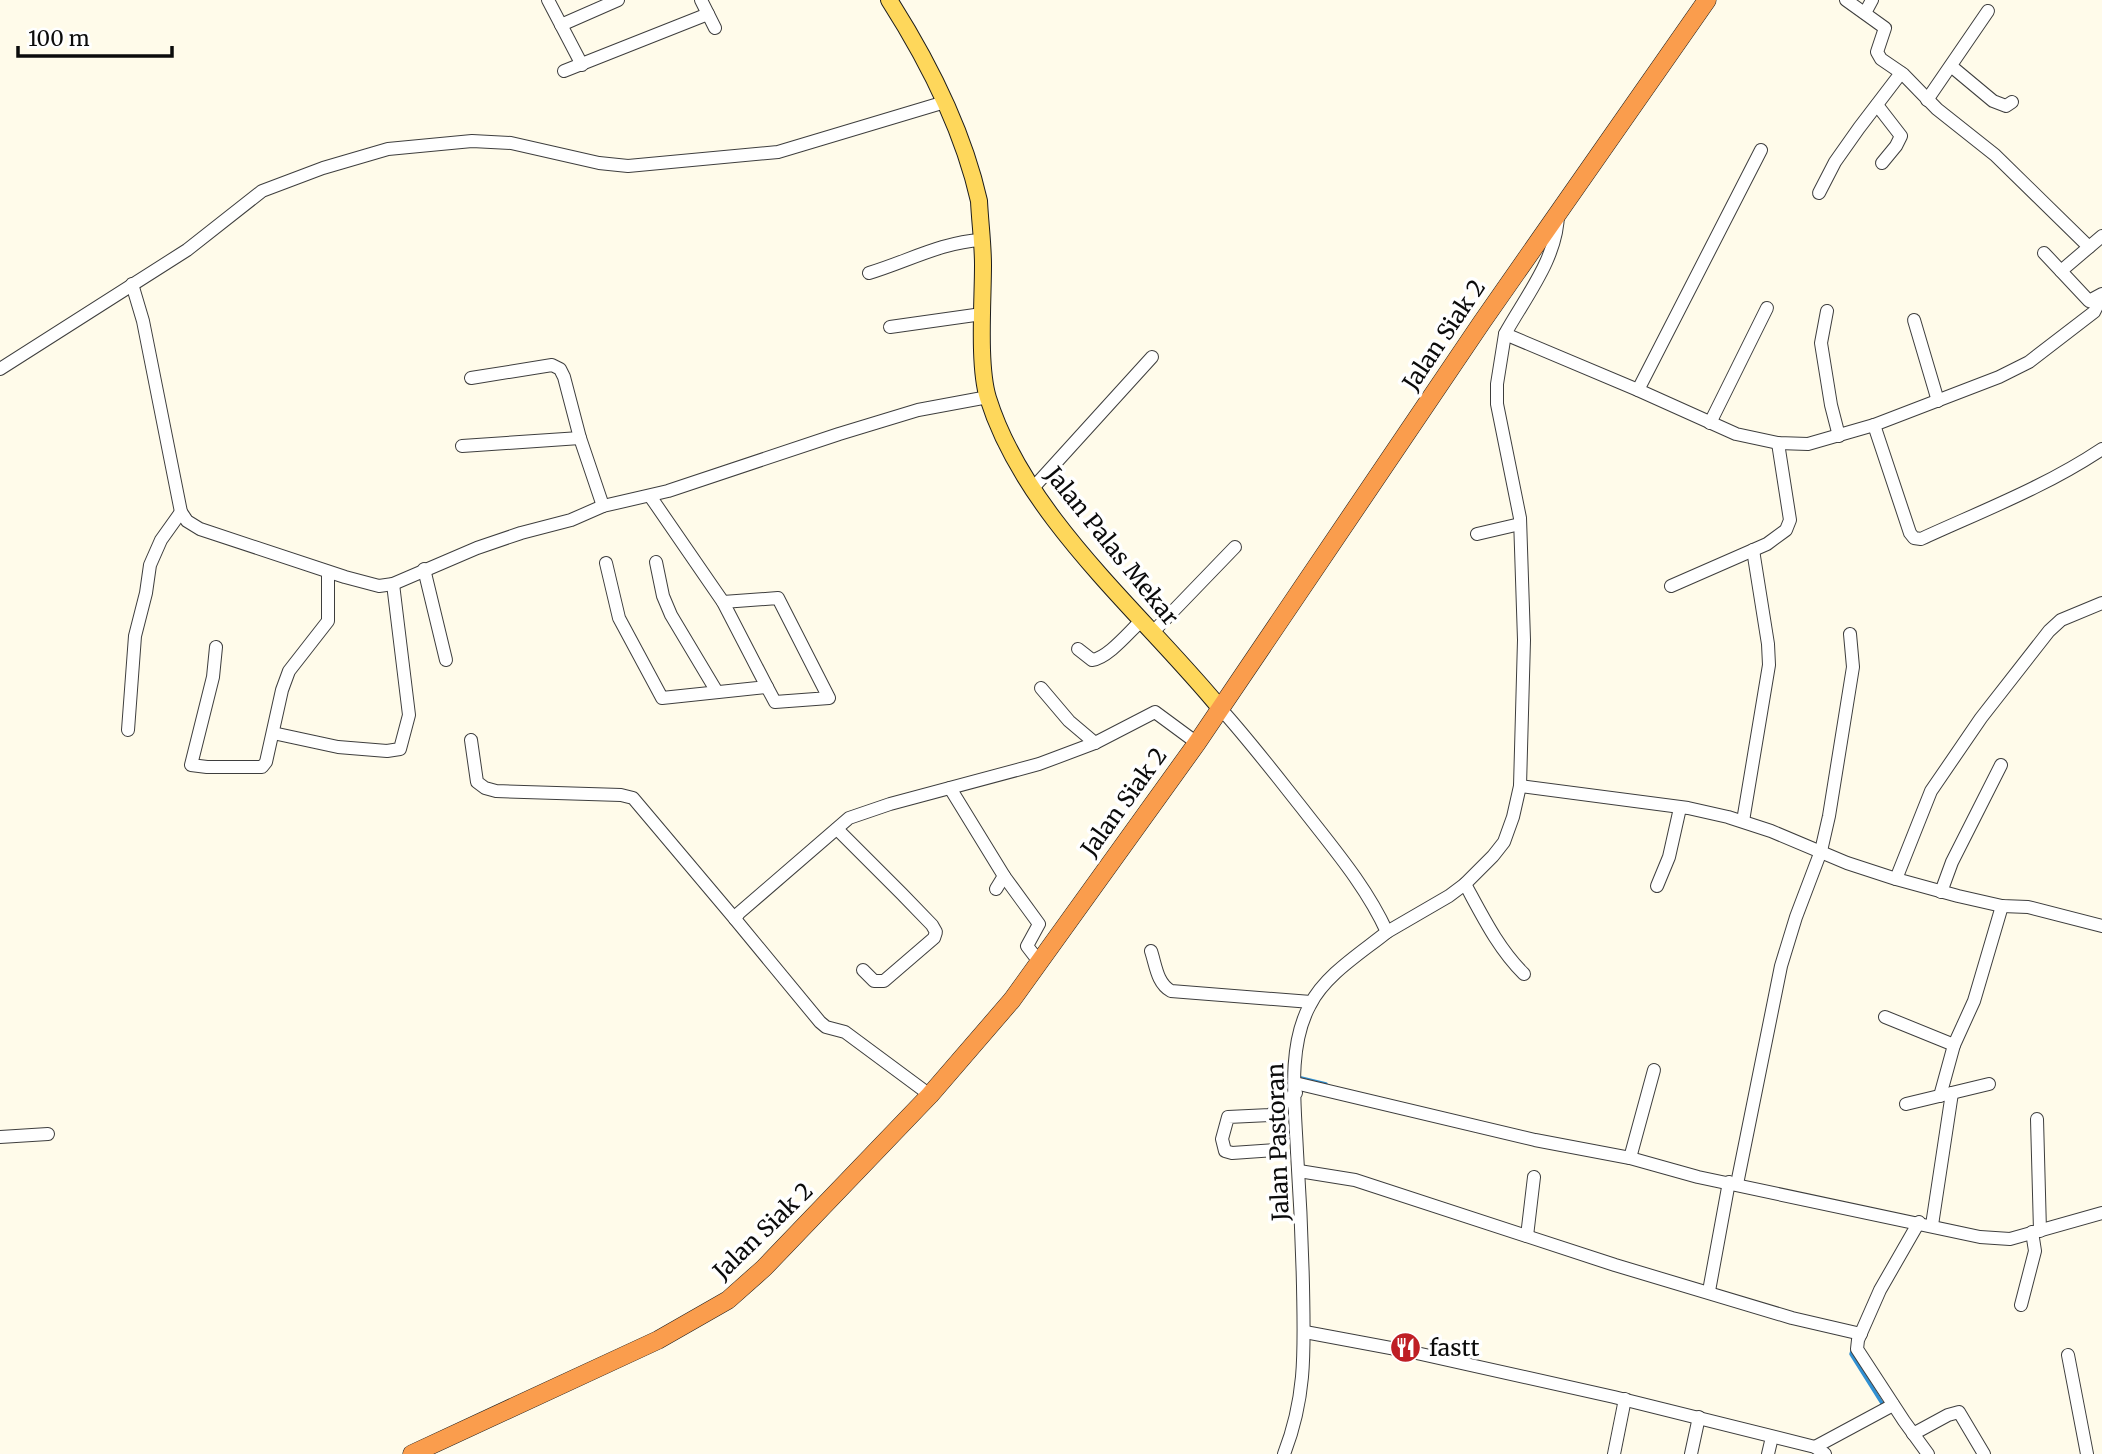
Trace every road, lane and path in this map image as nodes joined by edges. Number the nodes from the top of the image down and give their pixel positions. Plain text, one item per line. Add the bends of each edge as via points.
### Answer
1 (548, 0) edge
2 (618, 0) edge
3 (701, 0) edge
4 (890, 0) edge
5 (1707, 0) edge
6 (1846, 0) edge
7 (1872, 0) edge
8 (1988, 11) dead end
9 (1865, 13) junction
10 (708, 14) junction
11 (561, 25) junction
12 (715, 28) dead end
13 (582, 65) junction
14 (1951, 66) junction
15 (564, 71) dead end
16 (1901, 73) junction
17 (1927, 100) junction
18 (945, 102) junction
19 (2012, 102) dead end
20 (1877, 105) junction
21 (1761, 150) dead end
22 (1882, 163) dead end
23 (1819, 193) dead end
24 (1558, 212) junction
25 (2102, 236) edge
26 (981, 240) junction
27 (2090, 247) junction
28 (2044, 253) dead end
29 (2061, 271) junction
30 (869, 273) dead end
31 (132, 284) junction
32 (2100, 296) edge
33 (1768, 308) dead end
34 (1827, 311) dead end
35 (982, 314) junction
36 (1914, 320) dead end
37 (890, 327) dead end
38 (1505, 334) junction
39 (1152, 357) dead end
40 (0, 369) edge
41 (471, 378) dead end
42 (1638, 390) junction
43 (988, 397) junction
44 (1938, 401) junction
45 (1710, 423) junction
46 (1874, 425) junction
47 (1839, 436) junction
48 (580, 438) junction
49 (1778, 443) junction
50 (462, 446) dead end
51 (2102, 449) edge
52 (1033, 488) junction
53 (650, 496) junction
54 (603, 506) junction
55 (181, 512) junction
56 (1520, 524) junction
57 (1477, 534) dead end
58 (1235, 547) dead end
59 (1753, 550) junction
60 (656, 562) dead end
61 (606, 563) dead end
62 (424, 569) junction
63 (328, 572) junction
64 (393, 584) junction
65 (1671, 586) dead end
66 (723, 603) junction
67 (2102, 603) edge
68 (1147, 627) junction
69 (1850, 634) dead end
70 (216, 647) dead end
71 (1079, 649) dead end
72 (446, 660) dead end
73 (767, 687) junction
74 (1041, 688) dead end
75 (717, 692) junction
76 (1220, 708) junction
77 (128, 730) dead end
78 (273, 733) junction
79 (471, 740) dead end
80 (1095, 743) junction
81 (1197, 743) junction
82 (2001, 765) dead end
83 (1520, 786) junction
84 (950, 788) junction
85 (1680, 808) junction
86 (1743, 821) junction
87 (837, 829) junction
88 (1821, 851) junction
89 (1004, 876) junction
90 (1896, 879) junction
91 (1465, 884) junction
92 (1657, 886) dead end
93 (996, 889) dead end
94 (1941, 892) junction
95 (2003, 906) junction
96 (735, 919) junction
97 (2102, 926) edge
98 (1387, 932) junction
99 (1151, 951) dead end
100 (1040, 962) junction
101 (863, 970) dead end
102 (1524, 974) dead end
103 (1311, 1002) junction
104 (1885, 1017) dead end
105 (1954, 1045) junction
106 (1654, 1070) dead end
107 (1989, 1084) dead end
108 (1296, 1088) junction
109 (930, 1095) junction
110 (1946, 1095) junction
111 (1906, 1104) dead end
112 (1277, 1111) junction
113 (2037, 1119) dead end
114 (48, 1134) dead end
115 (0, 1137) edge
116 (1630, 1158) junction
117 (1298, 1171) junction
118 (1534, 1177) dead end
119 (1733, 1183) junction
120 (2102, 1213) edge
121 (1925, 1224) junction
122 (2036, 1232) junction
123 (1527, 1236) junction
124 (1709, 1291) junction
125 (2021, 1305) dead end
126 (1305, 1332) junction
127 (1861, 1334) junction
128 (2068, 1355) dead end
129 (1625, 1399) junction
130 (1893, 1405) junction
131 (1699, 1418) junction
132 (1913, 1434) junction
133 (1772, 1437) junction
134 (1820, 1451) edge
135 (412, 1454) edge
136 (1284, 1454) edge
137 (1614, 1454) edge
138 (1691, 1454) edge
139 (1768, 1454) edge
140 (1928, 1454) edge
141 (1984, 1454) edge
142 (2087, 1454) edge

1 - 11 street
2 - 11 street
3 - 10 street
4 - 18 main road, Jalan Palas Mekar
5 - 24 highway, Jalan Siak 2
6 - 9 street
7 - 9 street
8 - 14 street
9 - 16 street via 1885,28 1877,52 1881,59
10 - 12 street
10 - 13 street
11 - 13 street
13 - 15 street
14 - 17 street
14 - 19 street via 1993,101 2006,106
16 - 17 street
16 - 20 street
17 - 27 street via 1995,155
18 - 26 main road, Jalan Palas Mekar via 975,183
18 - 31 street via 778,152 628,166 511,143 472,141 388,149 262,191 187,250
20 - 22 street via 1901,136
20 - 23 street via 1835,162
21 - 42 street
24 - 38 street via 1552,251
24 - 76 highway, Jalan Siak 2
25 - 27 street
26 - 30 street via 934,249
26 - 35 main road, Jalan Palas Mekar
27 - 29 street
28 - 29 street
29 - 32 street via 2086,298 2091,301
31 - 40 street
31 - 55 street
32 - 44 street via 2094,312 2029,362
33 - 45 street
34 - 47 street via 1821,343
35 - 37 street
35 - 43 main road, Jalan Palas Mekar
36 - 44 street
38 - 42 street
38 - 56 street, Jalan Pastoran via 1497,404
39 - 52 street
41 - 48 street via 552,365 560,369
42 - 45 street
43 - 52 main road, Jalan Palas Mekar
43 - 53 street via 918,410
44 - 46 street
45 - 49 street via 1736,435
46 - 47 street
46 - 51 street via 1910,533 1920,539 2045,483
47 - 49 street via 1808,444
48 - 50 street
48 - 54 street
49 - 59 street via 1790,520 1778,538
52 - 68 main road, Jalan Palas Mekar
53 - 54 street
53 - 66 street
54 - 62 street
55 - 63 street via 200,529
55 - 77 street via 150,565 135,636
56 - 57 street
56 - 83 street, Jalan Pastoran via 1524,640
58 - 68 street
59 - 65 street
59 - 86 street via 1769,665
60 - 75 street via 671,615
61 - 75 street via 619,618 662,698
62 - 64 street
62 - 72 street
63 - 64 street via 379,586
63 - 78 street via 328,621 289,671
64 - 78 street via 409,715 400,749 338,747
66 - 73 street
66 - 73 street via 778,598 829,698 775,702
67 - 90 street via 2061,620 2049,631 1981,718 1931,792
68 - 71 street via 1097,659
68 - 76 main road, Jalan Palas Mekar
69 - 88 street via 1853,667
70 - 78 street via 191,765 262,767
73 - 75 street
74 - 80 street
76 - 81 highway, Jalan Siak 2
76 - 98 street via 1348,866 1374,903
79 - 96 street via 477,782 485,788 633,798
80 - 81 street via 1155,712
80 - 84 street via 1040,764
81 - 100 highway, Jalan Siak 2
82 - 94 street
83 - 85 street
83 - 91 street, Jalan Pastoran via 1504,842
84 - 87 street via 849,818
84 - 89 street
85 - 86 street
85 - 92 street
86 - 88 street
87 - 96 street
87 - 101 street via 936,932 884,981 874,981
88 - 90 street
88 - 119 street via 1781,966
89 - 93 street
89 - 100 street via 1040,924 1027,946
90 - 94 street
91 - 98 street, Jalan Pastoran
91 - 102 street via 1495,939
94 - 95 street
95 - 97 street via 2028,907
95 - 105 street via 1974,1000
96 - 109 street via 820,1022 845,1032
98 - 103 street, Jalan Pastoran
99 - 103 street via 1160,980 1171,991
100 - 109 highway, Jalan Siak 2
103 - 108 street, Jalan Pastoran via 1298,1035
104 - 105 street
105 - 110 street
106 - 116 street
107 - 110 street
108 - 112 street
108 - 116 street
108 - 117 street, Jalan Pastoran
109 - 135 highway, Jalan Siak 2 via 728,1300 658,1340
110 - 111 street
110 - 121 street
112 - 112 street via 1228,1117 1222,1139 1225,1151 1277,1150
113 - 122 street
114 - 115 street
116 - 119 street
117 - 123 street via 1355,1180
117 - 126 street, Jalan Pastoran
118 - 123 street
119 - 121 street
119 - 124 street
120 - 122 street
121 - 122 street via 1995,1239
121 - 127 street via 1880,1290
122 - 125 street
123 - 124 street
124 - 127 street
126 - 129 street
126 - 136 street, Jalan Pastoran via 1305,1369
127 - 130 street via 1857,1349
128 - 142 street
129 - 131 street
129 - 137 street
130 - 132 street
130 - 134 street
131 - 133 street
131 - 138 street
132 - 140 street
132 - 141 street via 1959,1412
133 - 134 street
133 - 139 street

